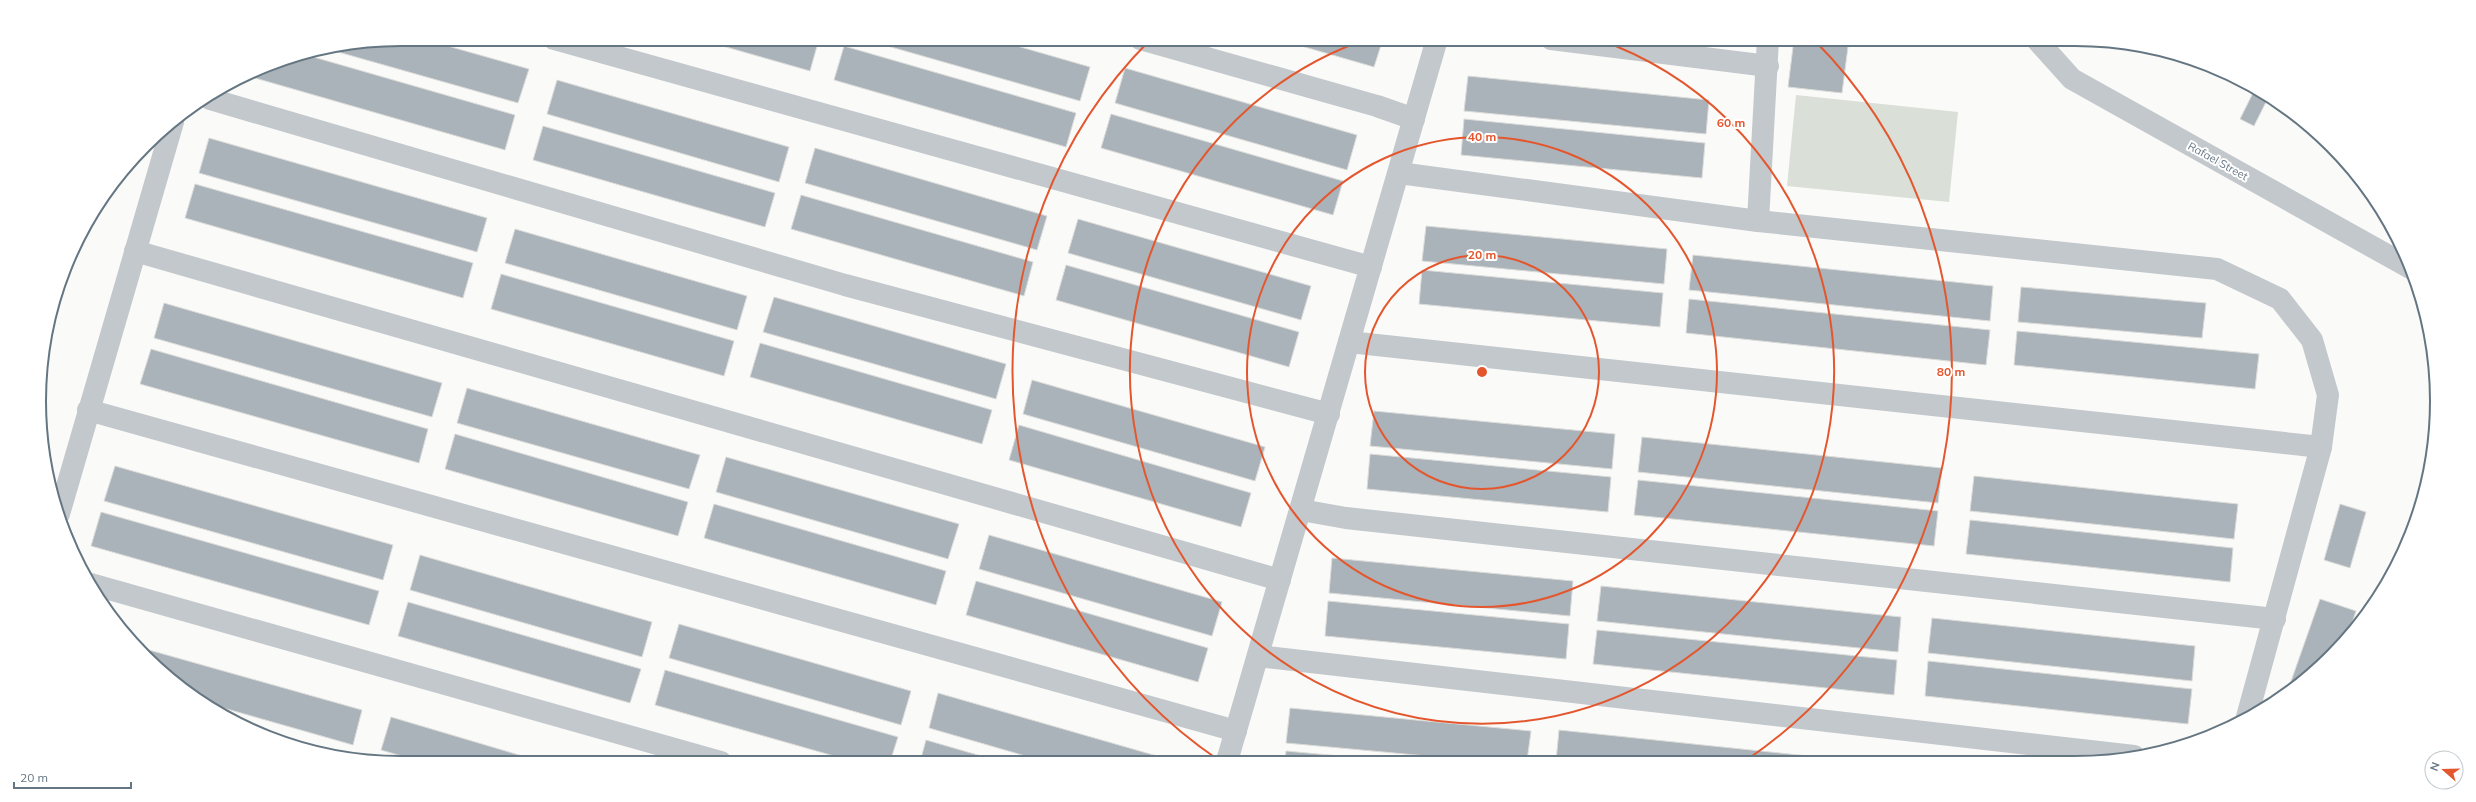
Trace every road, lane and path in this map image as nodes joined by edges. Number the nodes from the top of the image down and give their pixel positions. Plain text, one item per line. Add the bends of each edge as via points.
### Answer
1 (579, 46) edge
2 (1165, 46) edge
3 (1435, 46) edge
4 (1607, 46) edge
5 (1768, 46) edge
6 (2042, 46) edge
7 (1768, 66) junction
8 (213, 100) edge
9 (1414, 119) junction
10 (170, 131) edge
11 (1399, 173) junction
12 (1758, 221) junction
13 (135, 251) junction
14 (2402, 264) edge
15 (1371, 267) junction
16 (1349, 342) junction
17 (88, 410) junction
18 (1329, 414) junction
19 (2321, 447) junction
20 (62, 504) edge
21 (1301, 510) junction
22 (1280, 580) junction
23 (99, 586) edge
24 (2275, 619) junction
25 (1258, 656) junction
26 (2249, 710) edge
27 (1236, 731) junction
28 (2113, 754) edge
29 (701, 756) edge
30 (1230, 756) edge

1 - 15 street
2 - 9 street
3 - 9 street
4 - 7 street
5 - 7 street
6 - 14 street, Rafael Street via 2072,79
7 - 12 street
8 - 18 street via 845,285
9 - 11 street
10 - 13 street
11 - 12 street
11 - 15 street
12 - 19 street via 2217,269 2280,299 2312,340 2328,395
13 - 17 street
13 - 22 street
15 - 16 street
16 - 18 street
16 - 19 street
17 - 20 street
17 - 27 street
18 - 21 street
19 - 24 street
21 - 22 street
21 - 24 street via 1346,518
22 - 25 street
23 - 29 street
24 - 26 street
25 - 27 street
25 - 28 street
27 - 30 street

